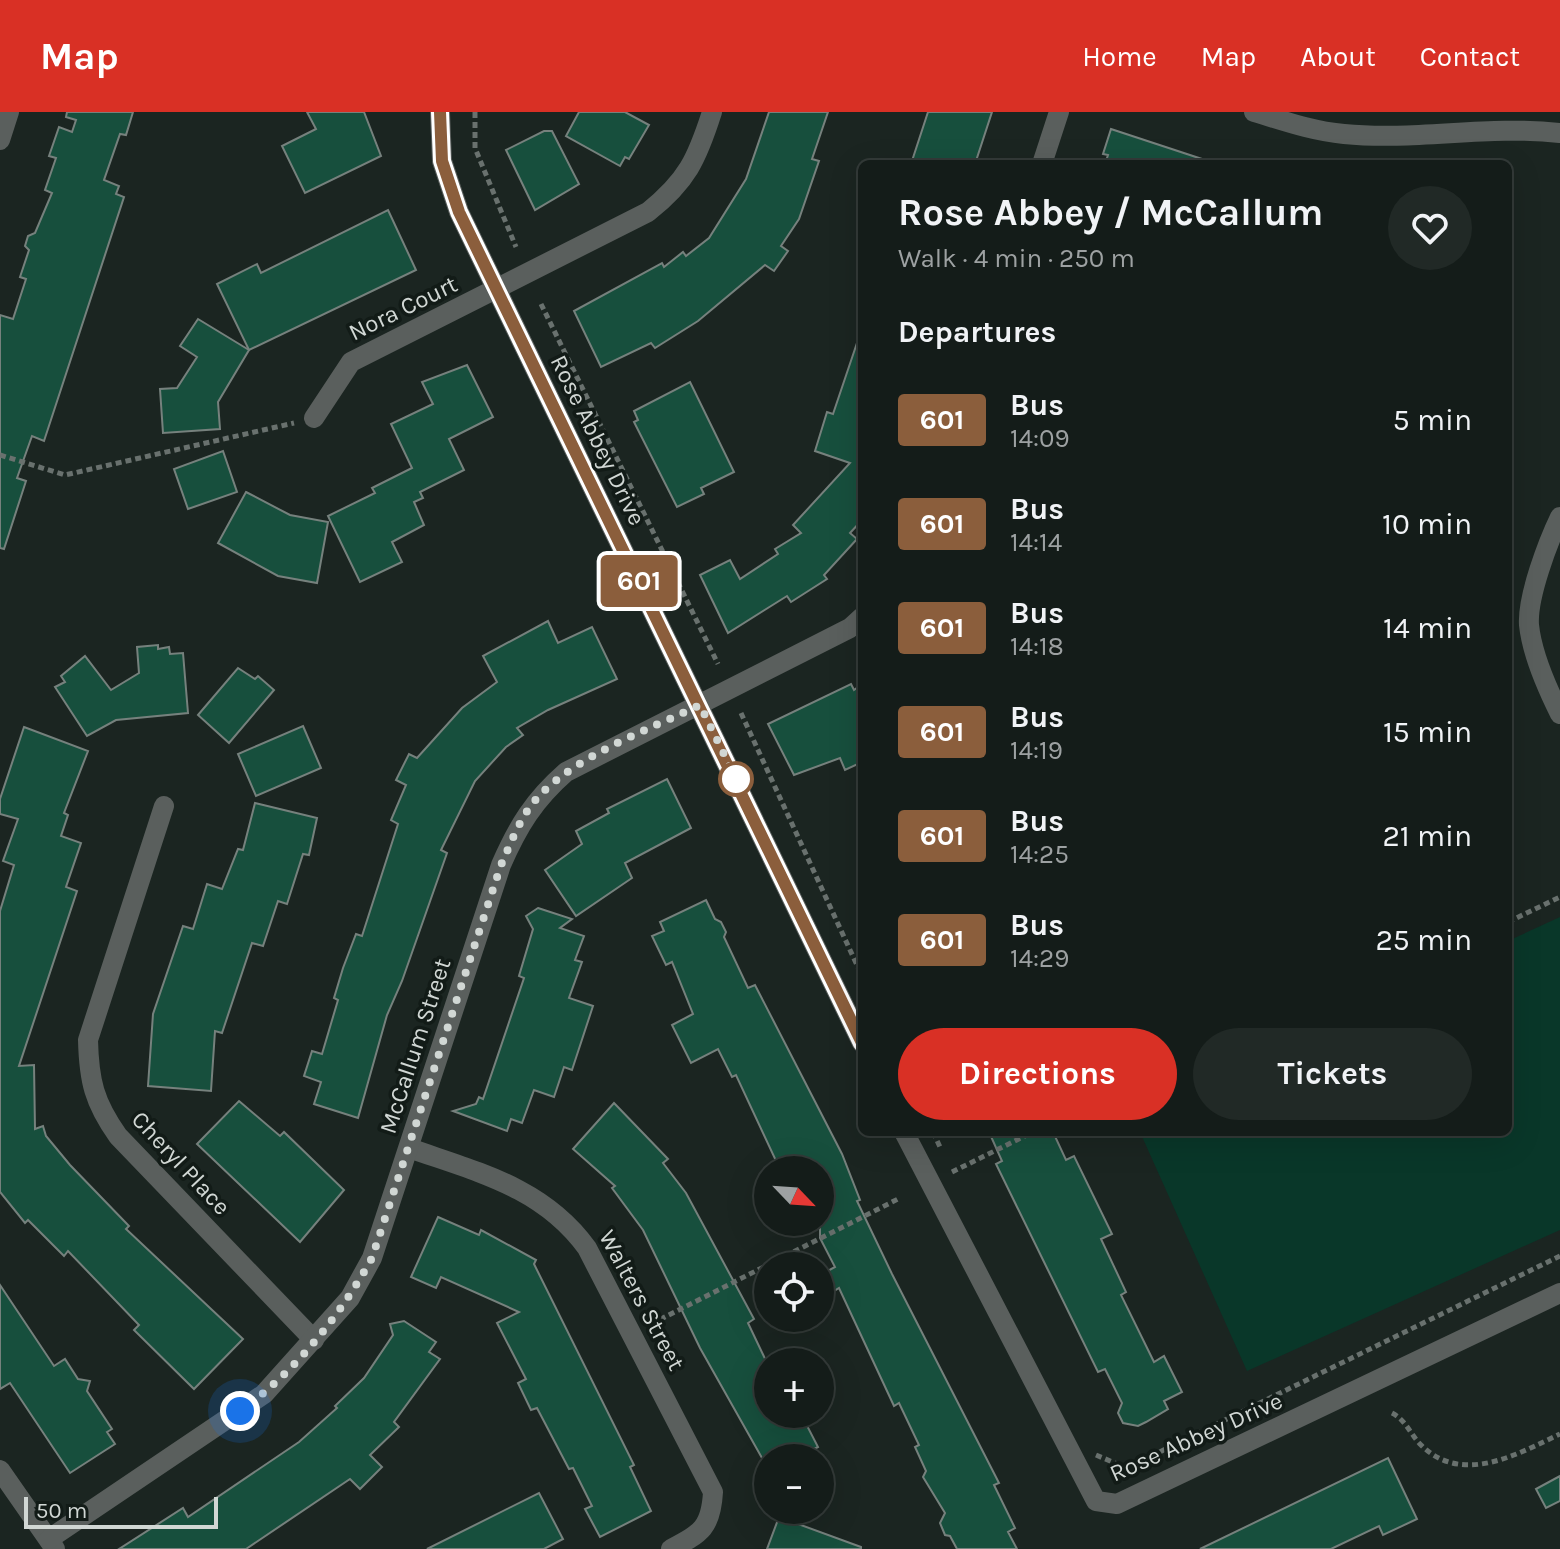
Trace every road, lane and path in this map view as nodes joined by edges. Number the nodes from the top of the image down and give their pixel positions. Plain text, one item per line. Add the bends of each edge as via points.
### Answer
1 (9, 112) edge
2 (440, 112) edge
3 (475, 112) edge
4 (712, 112) edge
5 (1059, 112) edge
6 (1254, 112) edge
7 (1560, 133) edge
8 (0, 140) edge
9 (1043, 160) edge
10 (516, 247) dead end
11 (496, 291) junction
12 (541, 304) dead end
13 (314, 418) joint
14 (0, 455) edge
15 (1560, 517) edge
16 (858, 621) edge
17 (718, 664) dead end
18 (700, 705) junction
19 (741, 713) dead end
20 (1560, 714) edge
21 (164, 806) dead end
22 (1560, 897) edge
23 (1512, 920) edge
24 (858, 967) edge
25 (858, 1035) edge
26 (906, 1136) edge
27 (935, 1136) edge
28 (1025, 1136) edge
29 (409, 1148) junction
30 (952, 1172) junction
31 (959, 1186) dead end
32 (900, 1198) dead end
33 (1560, 1256) edge
34 (1560, 1293) edge
35 (632, 1334) junction
36 (314, 1340) junction
37 (1392, 1413) dead end
38 (1560, 1434) edge
39 (1092, 1453) dead end
40 (0, 1470) edge
41 (52, 1544) edge
42 (671, 1549) edge

1 - 8 street
2 - 11 street, Rose Abbey Drive via 442,161
3 - 10 path via 475,148
4 - 11 street, Nora Court via 697,159 674,191 648,212
5 - 9 street
6 - 7 street via 1343,134 1525,129
11 - 13 street, Nora Court via 351,362
11 - 18 street, Rose Abbey Drive
12 - 17 path
13 - 14 path via 65,475
15 - 20 street via 1544,549 1529,624
16 - 18 street, McCallum Street
18 - 25 street, Rose Abbey Drive
18 - 29 street, McCallum Street via 566,772 538,796 517,826
19 - 24 path
21 - 36 street, Cheryl Place via 88,1040 92,1086 99,1109 118,1136
22 - 23 path
26 - 34 street, Rose Abbey Drive via 1096,1501 1117,1504
27 - 30 path
28 - 30 path
29 - 35 street, Walters Street via 510,1183 553,1209 587,1248
29 - 36 street, McCallum Street via 372,1258 350,1298
30 - 31 path
32 - 35 path
33 - 39 path, Rose Abbey Drive via 1127,1468
35 - 42 street, Walters Street via 713,1492 712,1514 700,1534
36 - 41 street, McCallum Street via 264,1394
37 - 38 path via 1421,1446 1443,1460 1476,1466 1500,1462
40 - 41 street

